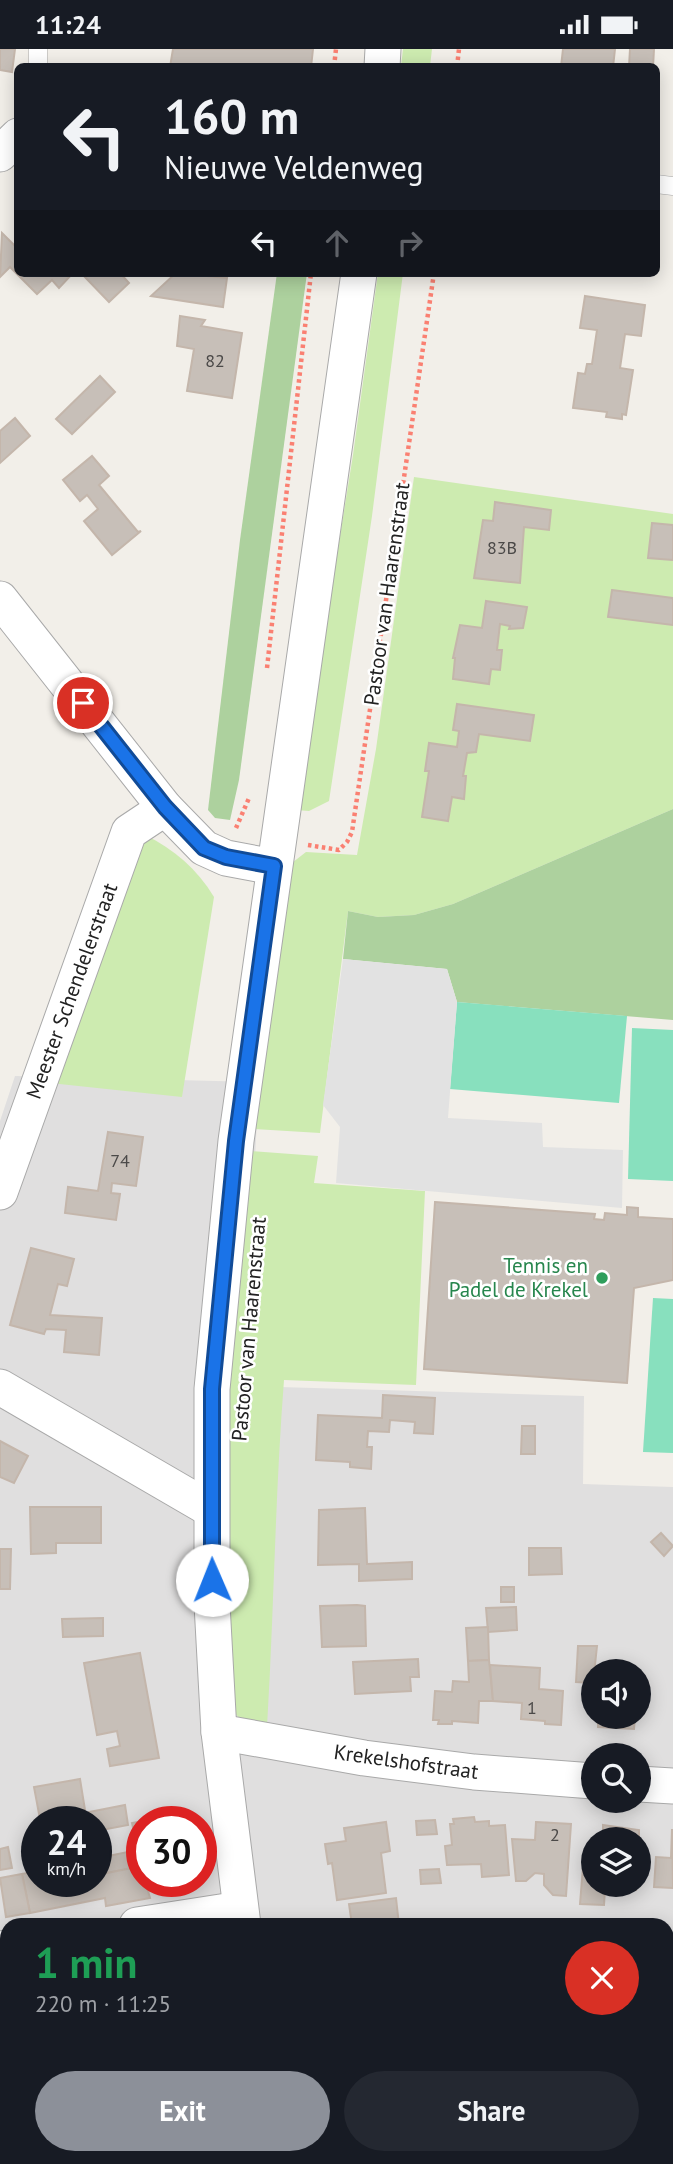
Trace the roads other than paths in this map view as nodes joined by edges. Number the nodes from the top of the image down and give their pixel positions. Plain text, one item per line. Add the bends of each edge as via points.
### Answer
1 (14, 140) edge
2 (0, 154) edge
3 (358, 277) edge
4 (0, 599) edge
5 (165, 807) junction
6 (276, 855) junction
7 (0, 1192) edge
8 (0, 1387) edge
9 (210, 1509) junction
10 (219, 1732) junction
11 (581, 1779) edge
12 (651, 1785) edge
13 (673, 1786) edge
14 (242, 1917) edge

1 - 2 street
3 - 6 street, Pastoor van Haarenstraat
4 - 5 street
5 - 6 street via 204,848 244,862
5 - 7 street, Meester Schendelerstraat via 129,832
6 - 9 street, Pastoor van Haarenstraat via 236,1141 212,1389
8 - 9 street
9 - 10 street, Pastoor van Haarenstraat
10 - 11 street, Krekelshofstraat via 364,1758
10 - 14 street, Pastoor van Haarenstraat
12 - 13 street

